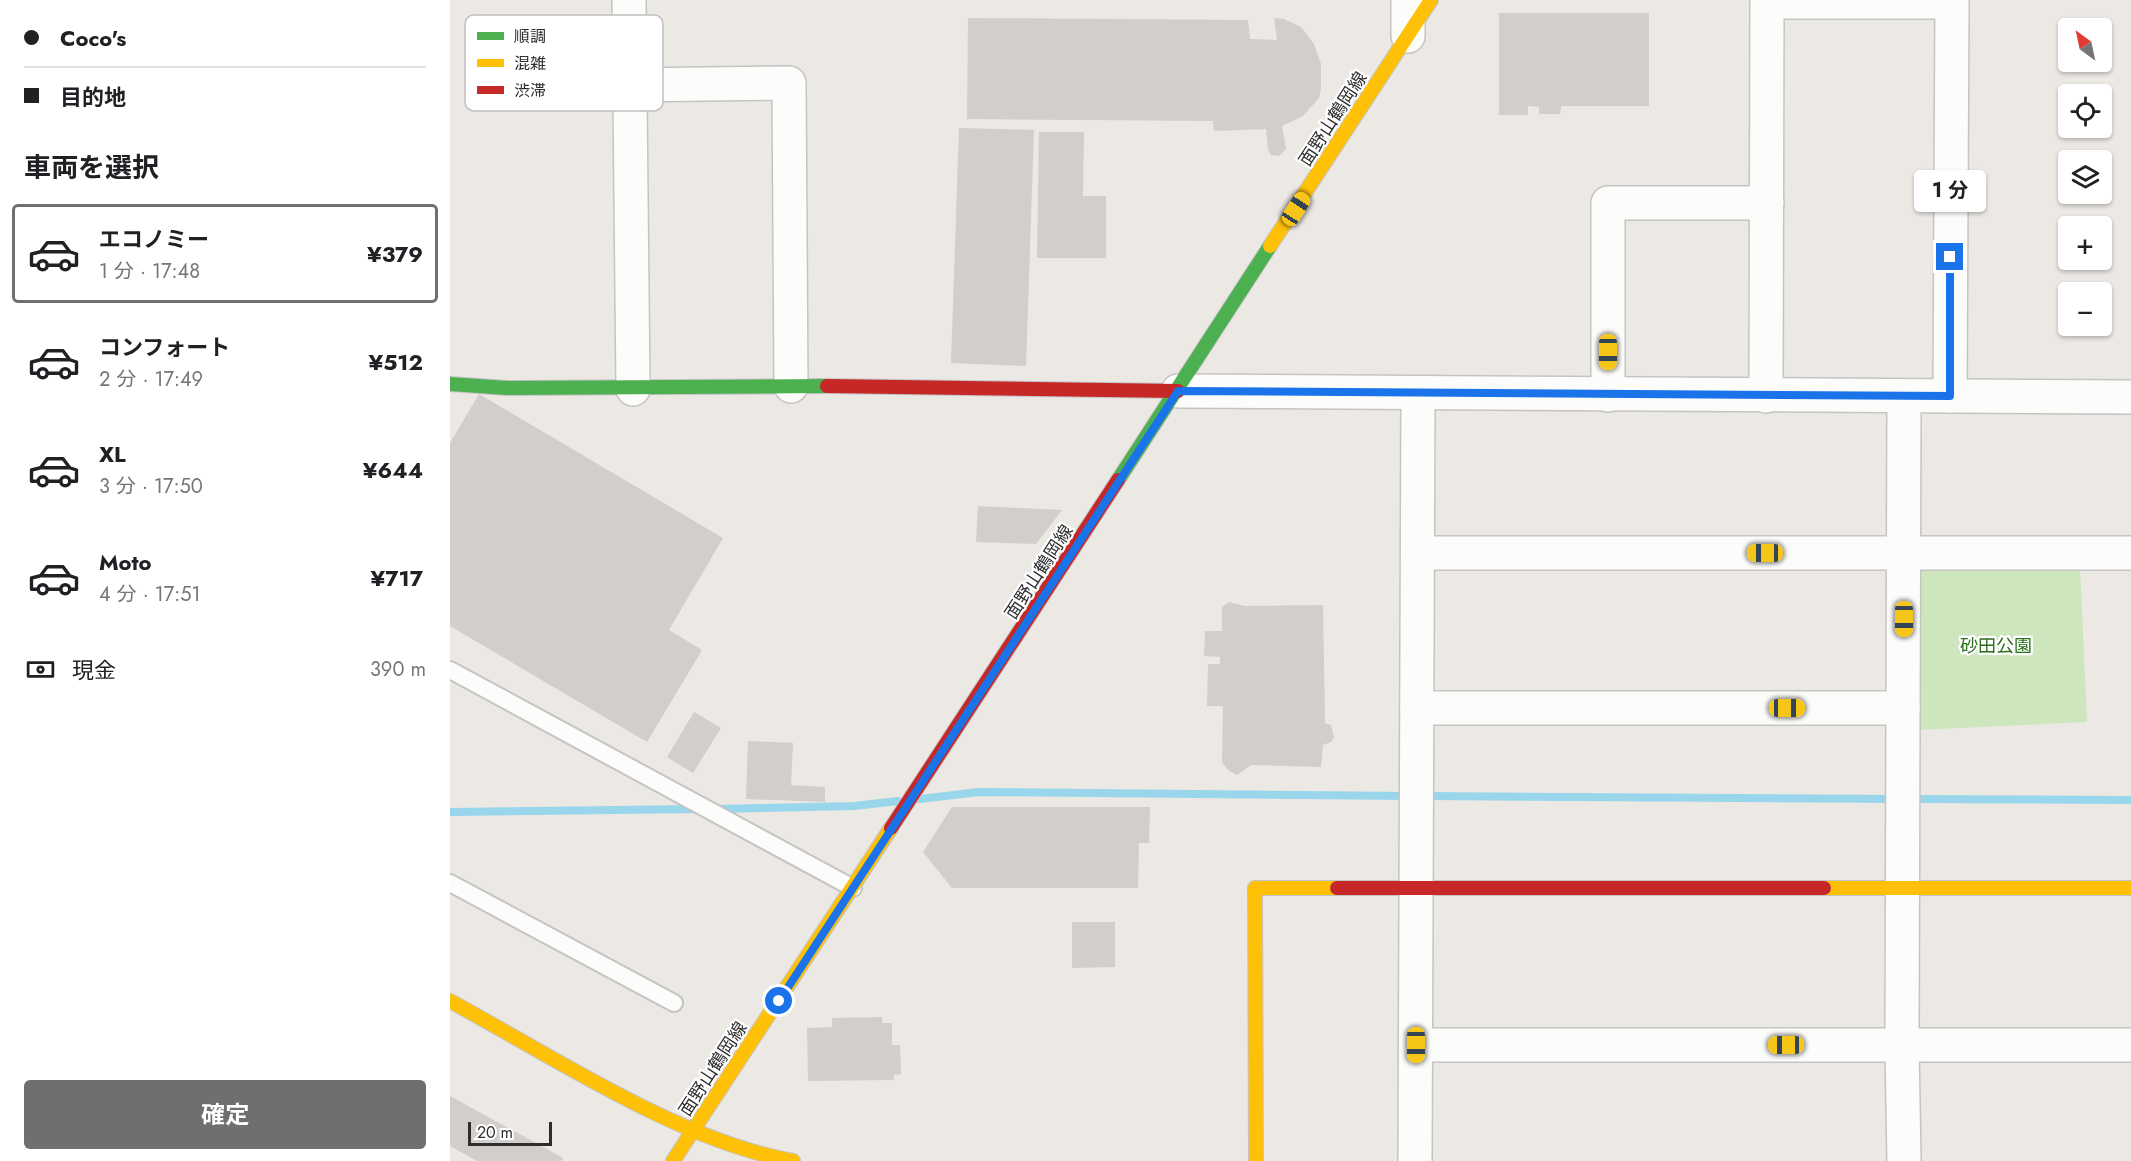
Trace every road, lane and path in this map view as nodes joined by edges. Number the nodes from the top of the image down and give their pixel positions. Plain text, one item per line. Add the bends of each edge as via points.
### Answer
1 (629, 0) edge
2 (1408, 0) edge
3 (1431, 0) edge
4 (629, 15) edge
5 (1408, 36) junction
6 (663, 85) edge
7 (630, 111) edge
8 (1767, 203) junction
9 (450, 384) edge
10 (791, 386) junction
11 (633, 388) junction
12 (1178, 391) junction
13 (1418, 393) junction
14 (1608, 395) junction
15 (1766, 396) junction
16 (1904, 396) junction
17 (1950, 396) junction
18 (2131, 397) edge
19 (1418, 553) junction
20 (1904, 553) junction
21 (2131, 553) edge
22 (450, 670) edge
23 (1417, 708) junction
24 (1903, 708) junction
25 (450, 883) edge
26 (853, 888) junction
27 (1902, 888) junction
28 (2131, 888) edge
29 (1416, 889) junction
30 (450, 1001) edge
31 (674, 1003) dead end
32 (1416, 1045) junction
33 (1902, 1045) junction
34 (2131, 1045) edge
35 (695, 1129) junction
36 (673, 1161) edge
37 (794, 1161) edge
38 (1256, 1161) edge
39 (1415, 1161) edge
40 (1904, 1161) edge

1 - 4 street
2 - 5 street
3 - 5 street, 面野山鶴岡線
5 - 12 street, 面野山鶴岡線
6 - 10 street via 789,83
7 - 11 street
8 - 14 street via 1608,203
8 - 15 street
8 - 17 street via 1767,2 1952,2
9 - 11 street
10 - 11 street
10 - 12 street
12 - 13 street
12 - 26 street, 面野山鶴岡線
13 - 14 street
13 - 19 street
14 - 15 street
15 - 16 street
16 - 17 street
16 - 20 street
17 - 18 street
19 - 20 street
19 - 23 street
20 - 21 street
20 - 24 street
22 - 26 lane
23 - 24 street
23 - 29 street
24 - 27 street
25 - 31 lane
26 - 35 street, 面野山鶴岡線
27 - 28 street
27 - 29 street
27 - 33 street
29 - 32 street
29 - 38 street via 1255,888
30 - 35 street
32 - 33 street
32 - 39 street
33 - 34 street
33 - 40 street
35 - 36 street, 面野山鶴岡線
35 - 37 street via 746,1151

